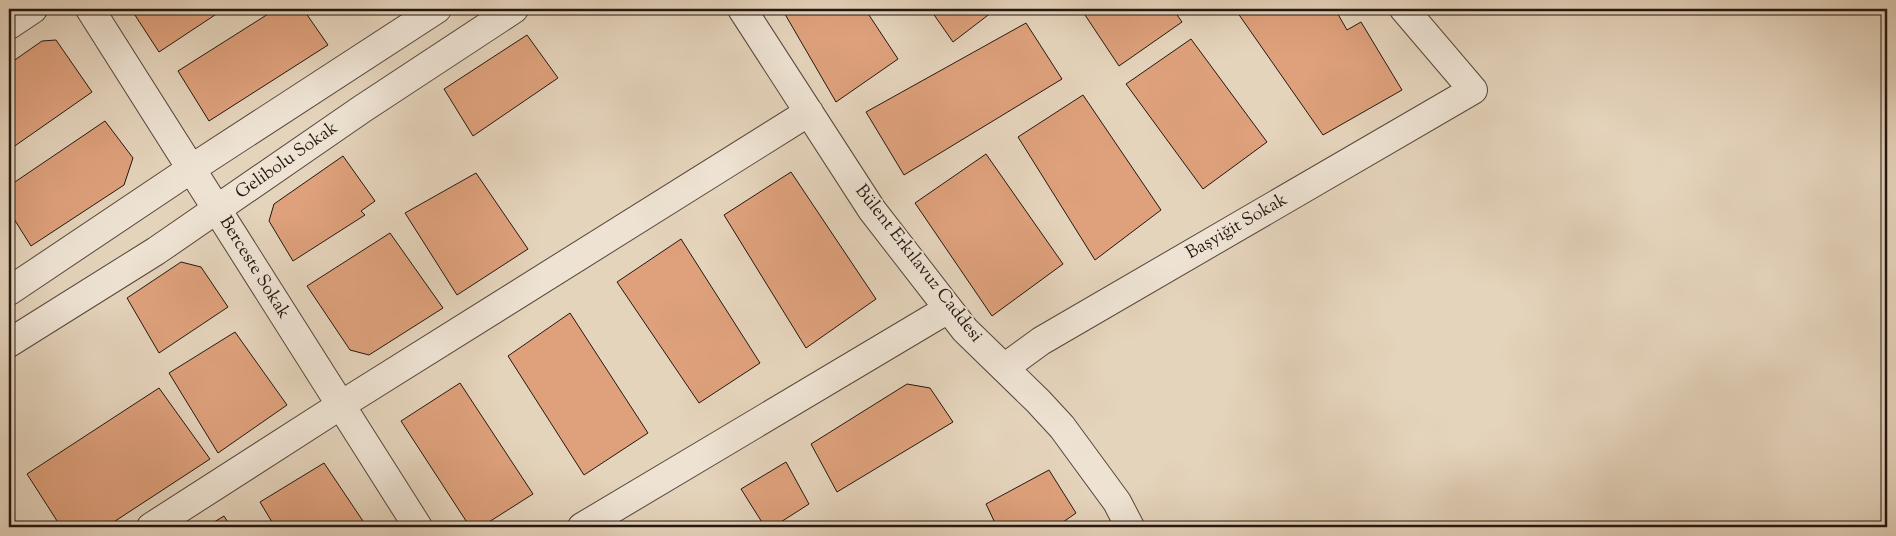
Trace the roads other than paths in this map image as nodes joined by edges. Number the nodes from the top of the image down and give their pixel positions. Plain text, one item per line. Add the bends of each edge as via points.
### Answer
1 (33, 9) edge
2 (90, 9) edge
3 (437, 9) edge
4 (514, 9) edge
5 (742, 9) edge
6 (1404, 9) edge
7 (9, 25) edge
8 (809, 112) junction
9 (191, 169) junction
10 (217, 209) junction
11 (9, 291) edge
12 (948, 309) junction
13 (9, 344) edge
14 (1004, 368) junction
15 (341, 404) junction
16 (151, 527) edge
17 (418, 527) edge
18 (582, 527) edge
19 (1130, 527) edge

1 - 7 street
2 - 9 street, Berceste Sokak
3 - 9 street
4 - 10 street, Gelibolu Sokak
5 - 8 street, Bülent Erkılavuz Caddesi
6 - 14 street, Başyiğit Sokak via 1473,90 1041,341
8 - 12 street, Bülent Erkılavuz Caddesi via 872,210
8 - 15 street
9 - 10 street, Berceste Sokak
9 - 11 street
10 - 13 street, Gelibolu Sokak
10 - 15 street, Berceste Sokak
12 - 14 street, Bülent Erkılavuz Caddesi via 964,330
12 - 18 street
14 - 19 street, Bülent Erkılavuz Caddesi via 1062,427 1117,502
15 - 16 street
15 - 17 street, Berceste Sokak

